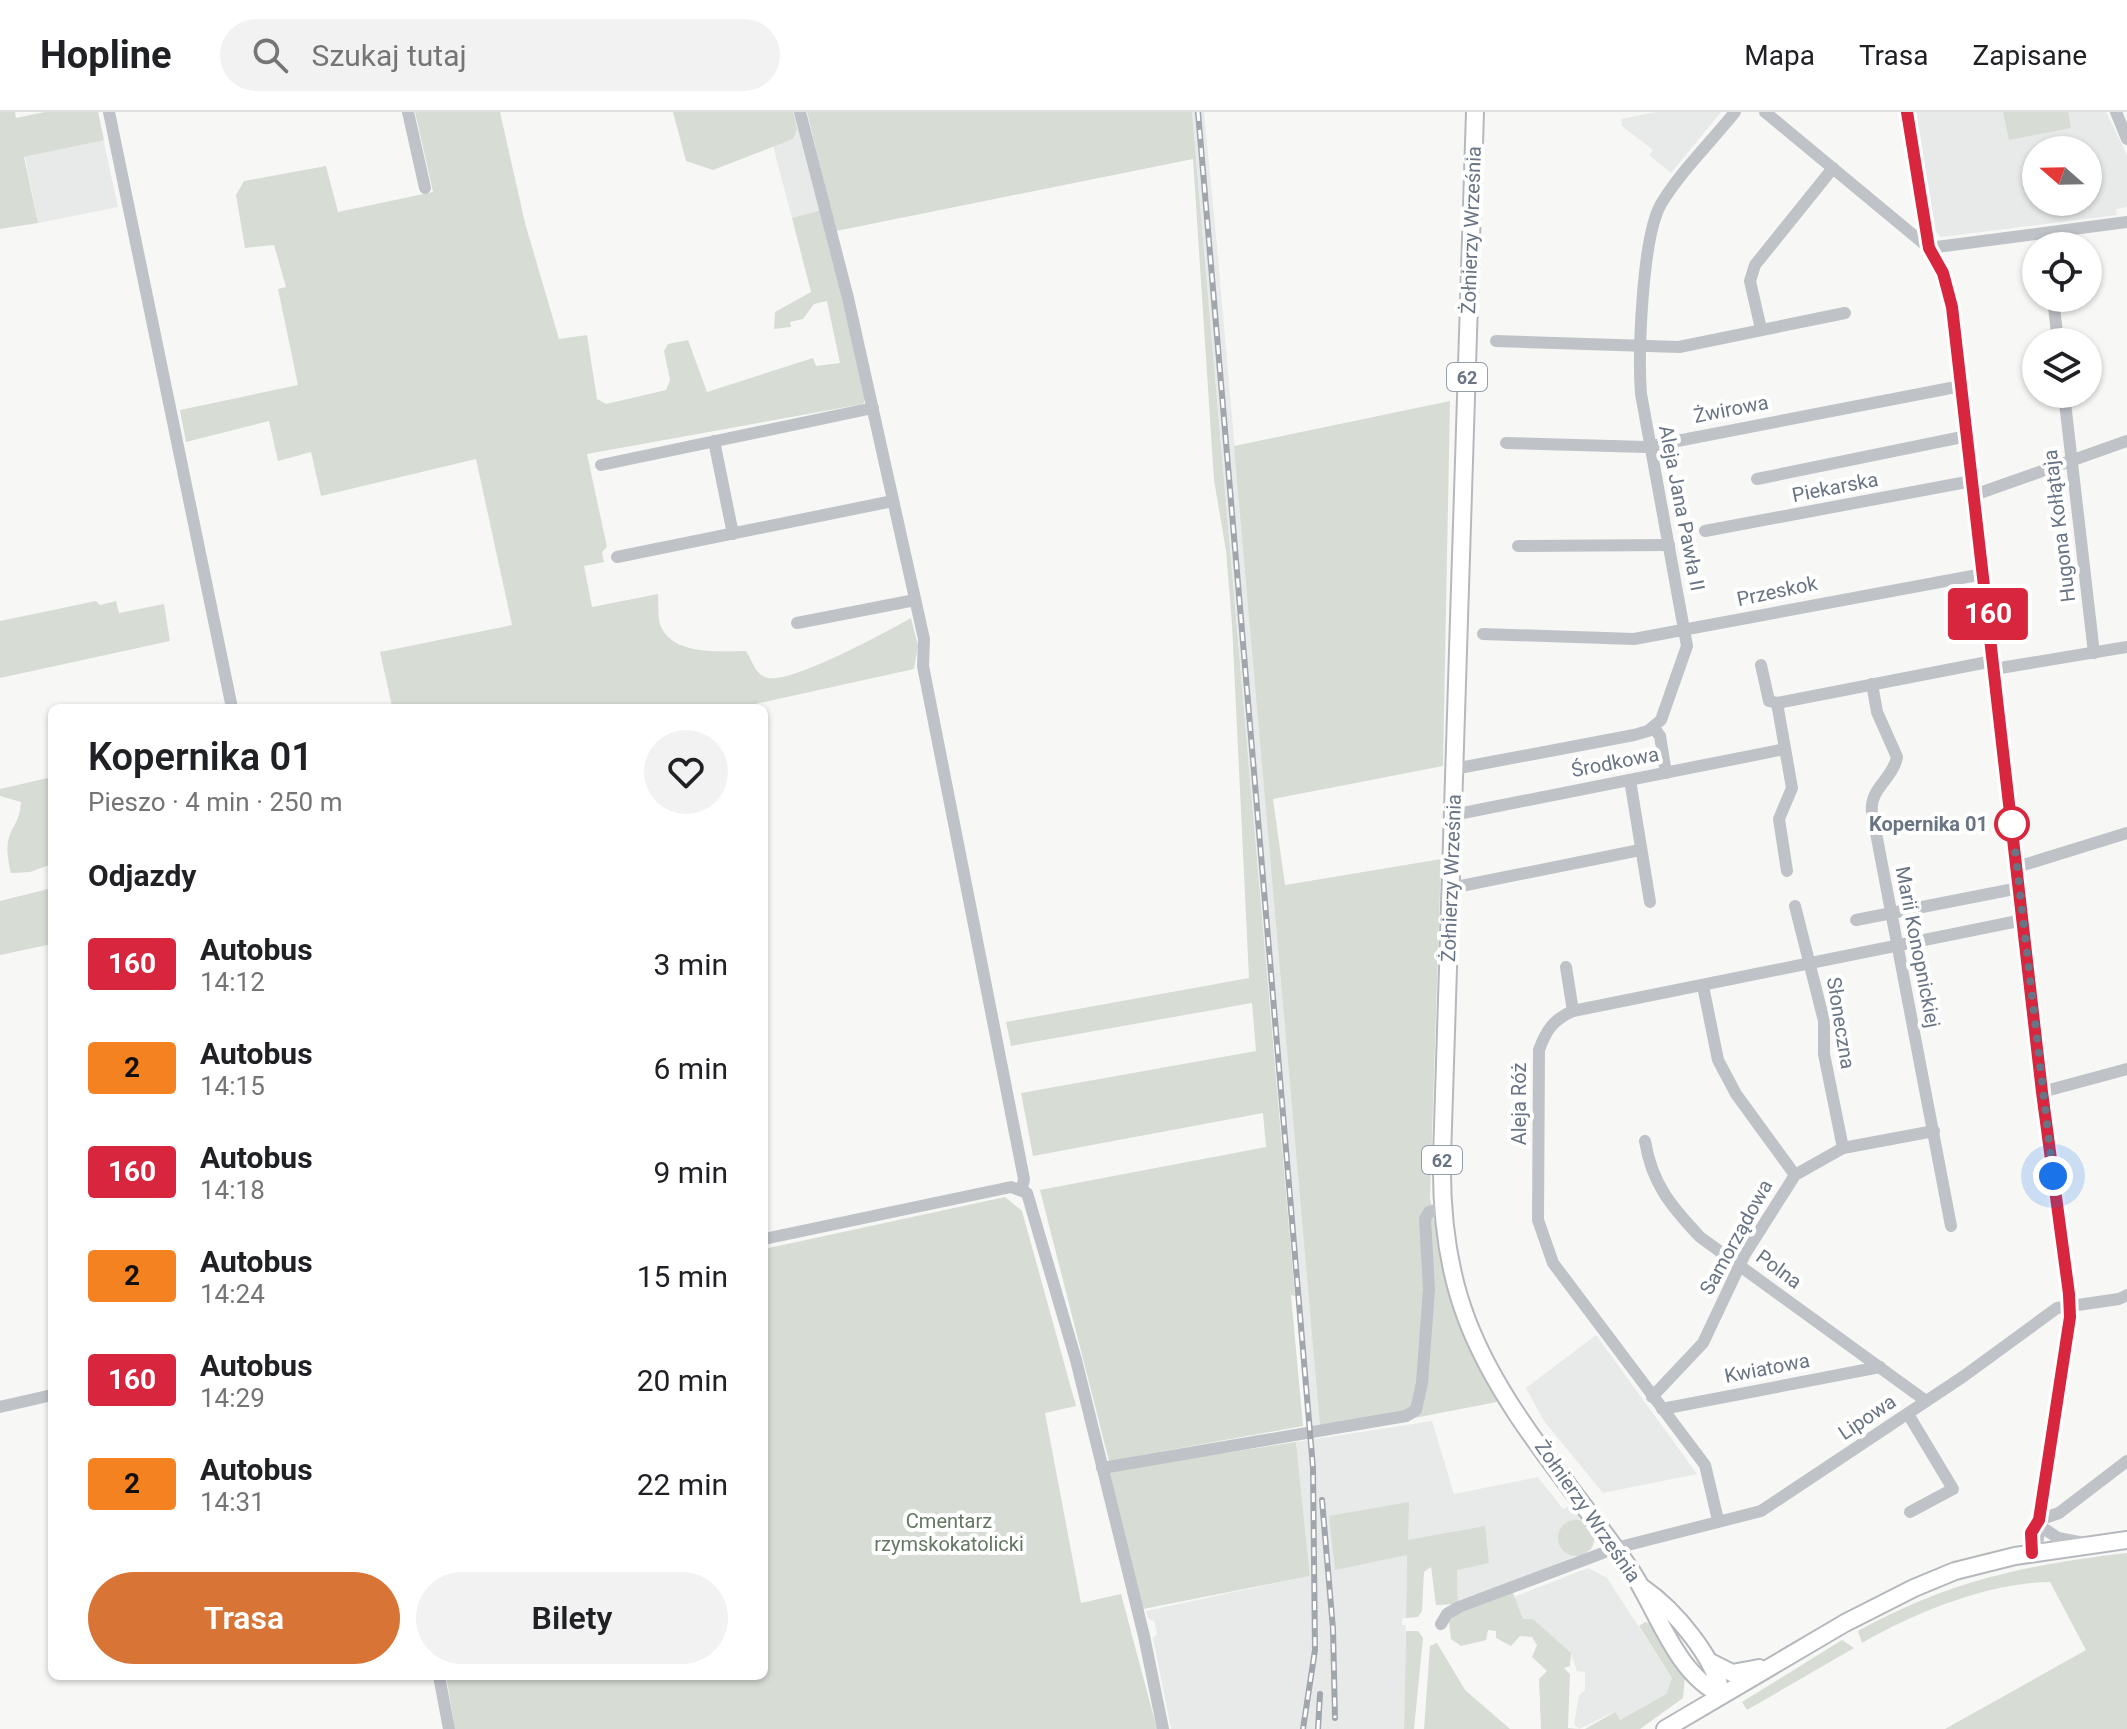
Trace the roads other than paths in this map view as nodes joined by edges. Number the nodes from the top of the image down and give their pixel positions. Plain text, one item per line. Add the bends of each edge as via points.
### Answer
1 (109, 112) edge
2 (408, 112) edge
3 (800, 112) edge
4 (1475, 112) edge
5 (1735, 112) edge
6 (1765, 112) edge
7 (1907, 112) edge
8 (2116, 112) edge
9 (2127, 139) edge
10 (1833, 168) junction
11 (425, 188) dead end
12 (2127, 222) edge
13 (2045, 231) joint
14 (1929, 248) junction
15 (1845, 313) dead end
16 (1761, 329) junction
17 (1496, 341) dead end
18 (1641, 346) junction
19 (1961, 386) junction
20 (873, 408) junction
21 (2065, 408) edge
22 (1967, 436) junction
23 (714, 441) junction
24 (2127, 441) edge
25 (1506, 443) dead end
26 (1650, 446) junction
27 (2071, 460) junction
28 (601, 465) dead end
29 (1757, 479) dead end
30 (1972, 481) junction
31 (1974, 495) junction
32 (893, 501) junction
33 (1705, 531) dead end
34 (733, 534) junction
35 (1669, 545) junction
36 (1518, 546) dead end
37 (617, 557) dead end
38 (1983, 574) junction
39 (915, 600) junction
40 (797, 623) dead end
41 (1685, 632) junction
42 (1483, 634) dead end
43 (2127, 647) edge
44 (2094, 653) junction
45 (1761, 665) dead end
46 (1994, 665) junction
47 (1872, 684) junction
48 (1777, 703) junction
49 (231, 704) edge
50 (1653, 727) junction
51 (1785, 749) junction
52 (1454, 769) junction
53 (1666, 773) junction
54 (1630, 780) junction
55 (1453, 815) junction
56 (2127, 833) edge
57 (1640, 850) junction
58 (2017, 867) junction
59 (1787, 871) dead end
60 (1451, 888) junction
61 (2019, 888) junction
62 (1650, 902) dead end
63 (1795, 906) dead end
64 (1892, 913) junction
65 (1856, 920) dead end
66 (2023, 920) junction
67 (1897, 945) junction
68 (1809, 963) junction
69 (1566, 967) dead end
70 (1703, 986) junction
71 (1573, 1011) junction
72 (2127, 1069) edge
73 (2042, 1092) junction
74 (1934, 1131) junction
75 (1645, 1141) dead end
76 (1843, 1148) junction
77 (1795, 1175) junction
78 (1022, 1189) junction
79 (1442, 1208) junction
80 (1951, 1226) dead end
81 (768, 1238) edge
82 (1740, 1266) junction
83 (2127, 1295) edge
84 (2070, 1306) junction
85 (1880, 1367) junction
86 (48, 1396) edge
87 (1652, 1397) junction
88 (1926, 1401) junction
89 (0, 1407) edge
90 (1662, 1409) junction
91 (1908, 1414) junction
92 (2127, 1461) edge
93 (1102, 1468) junction
94 (1910, 1512) dead end
95 (1718, 1520) junction
96 (2039, 1523) junction
97 (2127, 1540) edge
98 (2095, 1544) junction
99 (1616, 1548) junction
100 (2034, 1552) junction
101 (1642, 1587) junction
102 (1441, 1624) dead end
103 (1704, 1656) junction
104 (1684, 1660) junction
105 (1779, 1661) junction
106 (440, 1680) edge
107 (1722, 1695) junction
108 (1669, 1727) edge
109 (449, 1729) edge
110 (1163, 1729) edge

1 - 49 street
2 - 11 street
3 - 20 street
4 - 52 main road, Żołnierzy Września / 62
5 - 18 street, Aleja Jana Pawła II via 1661,205 1650,234
6 - 10 street
7 - 14 street
8 - 9 street
10 - 14 street
10 - 16 street via 1755,265 1750,281
12 - 13 street
13 - 14 street
14 - 19 street via 1948,288
15 - 16 street
16 - 18 street via 1679,347
17 - 18 street
18 - 26 street, Aleja Jana Pawła II via 1641,394
19 - 22 street
19 - 26 street, Żwirowa
20 - 23 street
20 - 32 street
21 - 27 street, Hugona Kołłątaja
22 - 29 street
22 - 30 street
23 - 28 street
23 - 34 street
24 - 27 street
25 - 26 street, Żwirowa
26 - 35 street, Aleja Jana Pawła II
27 - 31 street
27 - 44 street, Hugona Kołłątaja
30 - 31 street
30 - 33 street, Piekarska
31 - 38 street
32 - 34 street
32 - 39 street
34 - 37 street
35 - 36 street
35 - 41 street, Aleja Jana Pawła II
38 - 41 street, Przeskok
38 - 46 street
39 - 40 street
39 - 78 street
41 - 42 street, Przeskok via 1634,639
41 - 50 street, Aleja Jana Pawła II via 1684,661 1668,706
43 - 44 street
44 - 46 street
45 - 48 street via 1769,701
46 - 47 street
46 - 58 street
47 - 48 street
47 - 64 street, Marii Konopnickiej via 1877,712 1897,757 1872,799
48 - 51 street
50 - 52 street
50 - 53 street via 1660,736
51 - 53 street, Środkowa
51 - 59 street via 1792,788 1779,819
52 - 55 main road, Żołnierzy Września / 62
53 - 54 street, Środkowa
54 - 55 street, Środkowa
54 - 57 street
55 - 60 main road, Żołnierzy Września / 62
56 - 58 street
57 - 60 street
57 - 62 street
58 - 61 street
60 - 79 main road, Żołnierzy Września / 62
61 - 64 street
61 - 66 street
63 - 68 street, Słoneczna
64 - 65 street
64 - 67 street, Marii Konopnickiej
66 - 67 street
66 - 73 street
67 - 68 street
67 - 74 street, Marii Konopnickiej
68 - 70 street
68 - 76 street, Słoneczna via 1824,1021 1824,1054
69 - 71 street
70 - 71 street
70 - 77 street via 1718,1060
71 - 87 street, Aleja Róż via 1551,1024 1539,1050 1538,1220 1553,1263
72 - 73 street
73 - 84 street
74 - 76 street, Samorządowa
74 - 80 street, Marii Konopnickiej
75 - 82 street, Polna via 1650,1171 1673,1209
76 - 77 street, Samorządowa
77 - 82 street, Samorządowa
78 - 81 street via 1011,1187
78 - 93 street via 1030,1198
79 - 93 street via 1425,1219 1429,1289 1416,1410 1406,1416
79 - 99 main road, Żołnierzy Września / 62 via 1457,1293 1483,1356
82 - 85 street, Polna
82 - 87 street, Samorządowa via 1703,1343
83 - 84 street, Lipowa
84 - 88 street, Lipowa via 2057,1308
84 - 96 street
85 - 88 street, Polna
85 - 90 street, Kwiatowa
86 - 89 street
87 - 90 street, Aleja Róż
88 - 91 street, Lipowa
90 - 95 street, Aleja Róż via 1705,1465
91 - 94 street via 1953,1489
91 - 95 street, Lipowa via 1761,1511
92 - 96 street
93 - 110 street
95 - 99 street, Lipowa
96 - 98 street via 2058,1538
96 - 100 street via 2031,1533
97 - 98 main road, 62
98 - 100 main road, 62
99 - 101 main road, Żołnierzy Września / 62
99 - 102 street, Lipowa via 1459,1607
100 - 105 main road, 62 via 1972,1566 1914,1588
101 - 103 main road, Żołnierzy Września / 62 via 1661,1600
101 - 104 main road, Żołnierzy Września / 62
103 - 105 main road, 62 via 1732,1673
103 - 107 main road, Żołnierzy Września
104 - 107 main road, Żołnierzy Września / 62
104 - 108 main road via 1696,1694
105 - 107 main road, 62
106 - 109 street
107 - 108 main road

